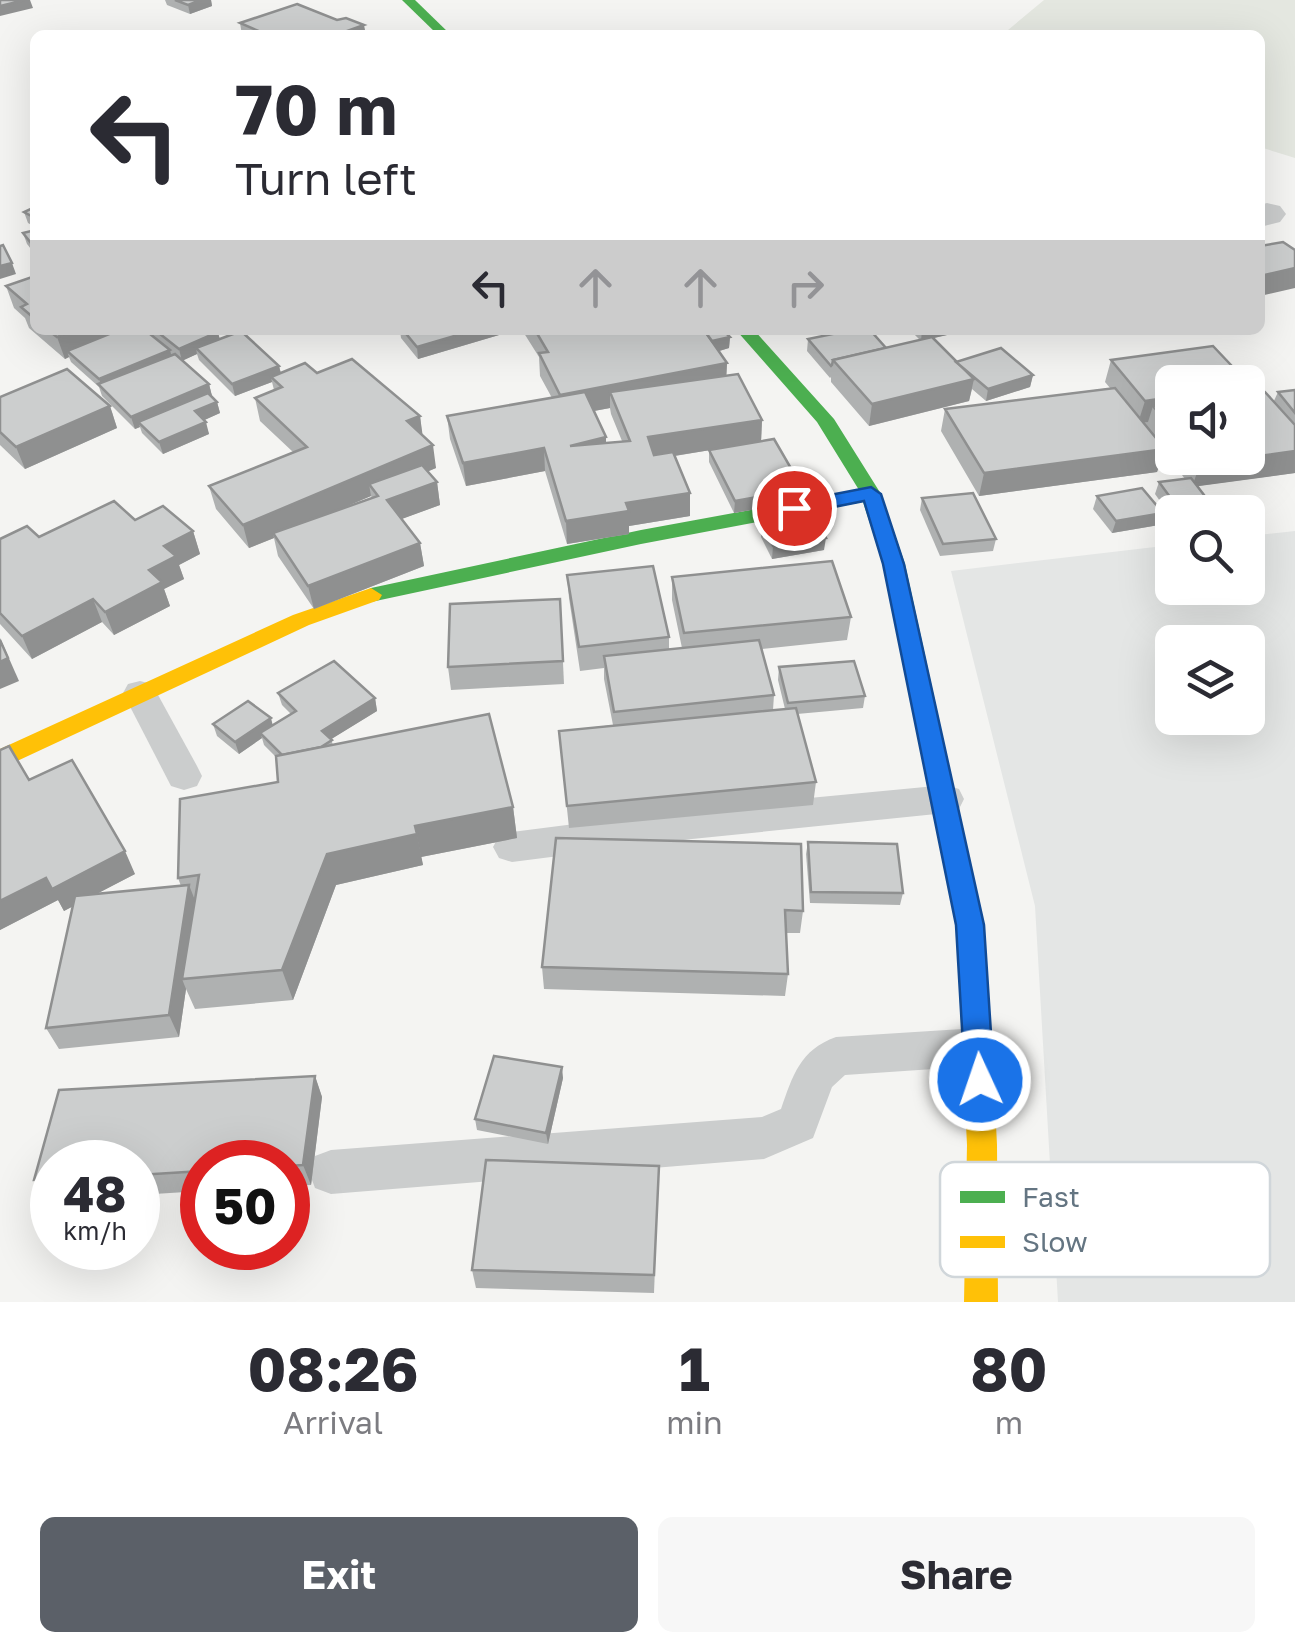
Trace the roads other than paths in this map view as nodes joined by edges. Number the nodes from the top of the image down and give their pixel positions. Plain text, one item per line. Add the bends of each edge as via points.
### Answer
1 (408, 0) edge
2 (440, 30) edge
3 (750, 335) edge
4 (871, 494) junction
5 (140, 694) junction
6 (0, 760) edge
7 (184, 776) dead end
8 (946, 799) junction
9 (512, 848) edge
10 (978, 1048) junction
11 (979, 1162) edge
12 (332, 1172) dead end
13 (981, 1277) edge
14 (981, 1302) edge

1 - 2 main road
3 - 4 main road via 826,420
4 - 5 main road via 377,593
4 - 8 main road via 894,564
5 - 6 main road
5 - 7 lane
8 - 9 lane
8 - 10 main road via 970,925
10 - 11 main road
10 - 12 lane via 836,1056 814,1075 798,1122 764,1138
13 - 14 main road

